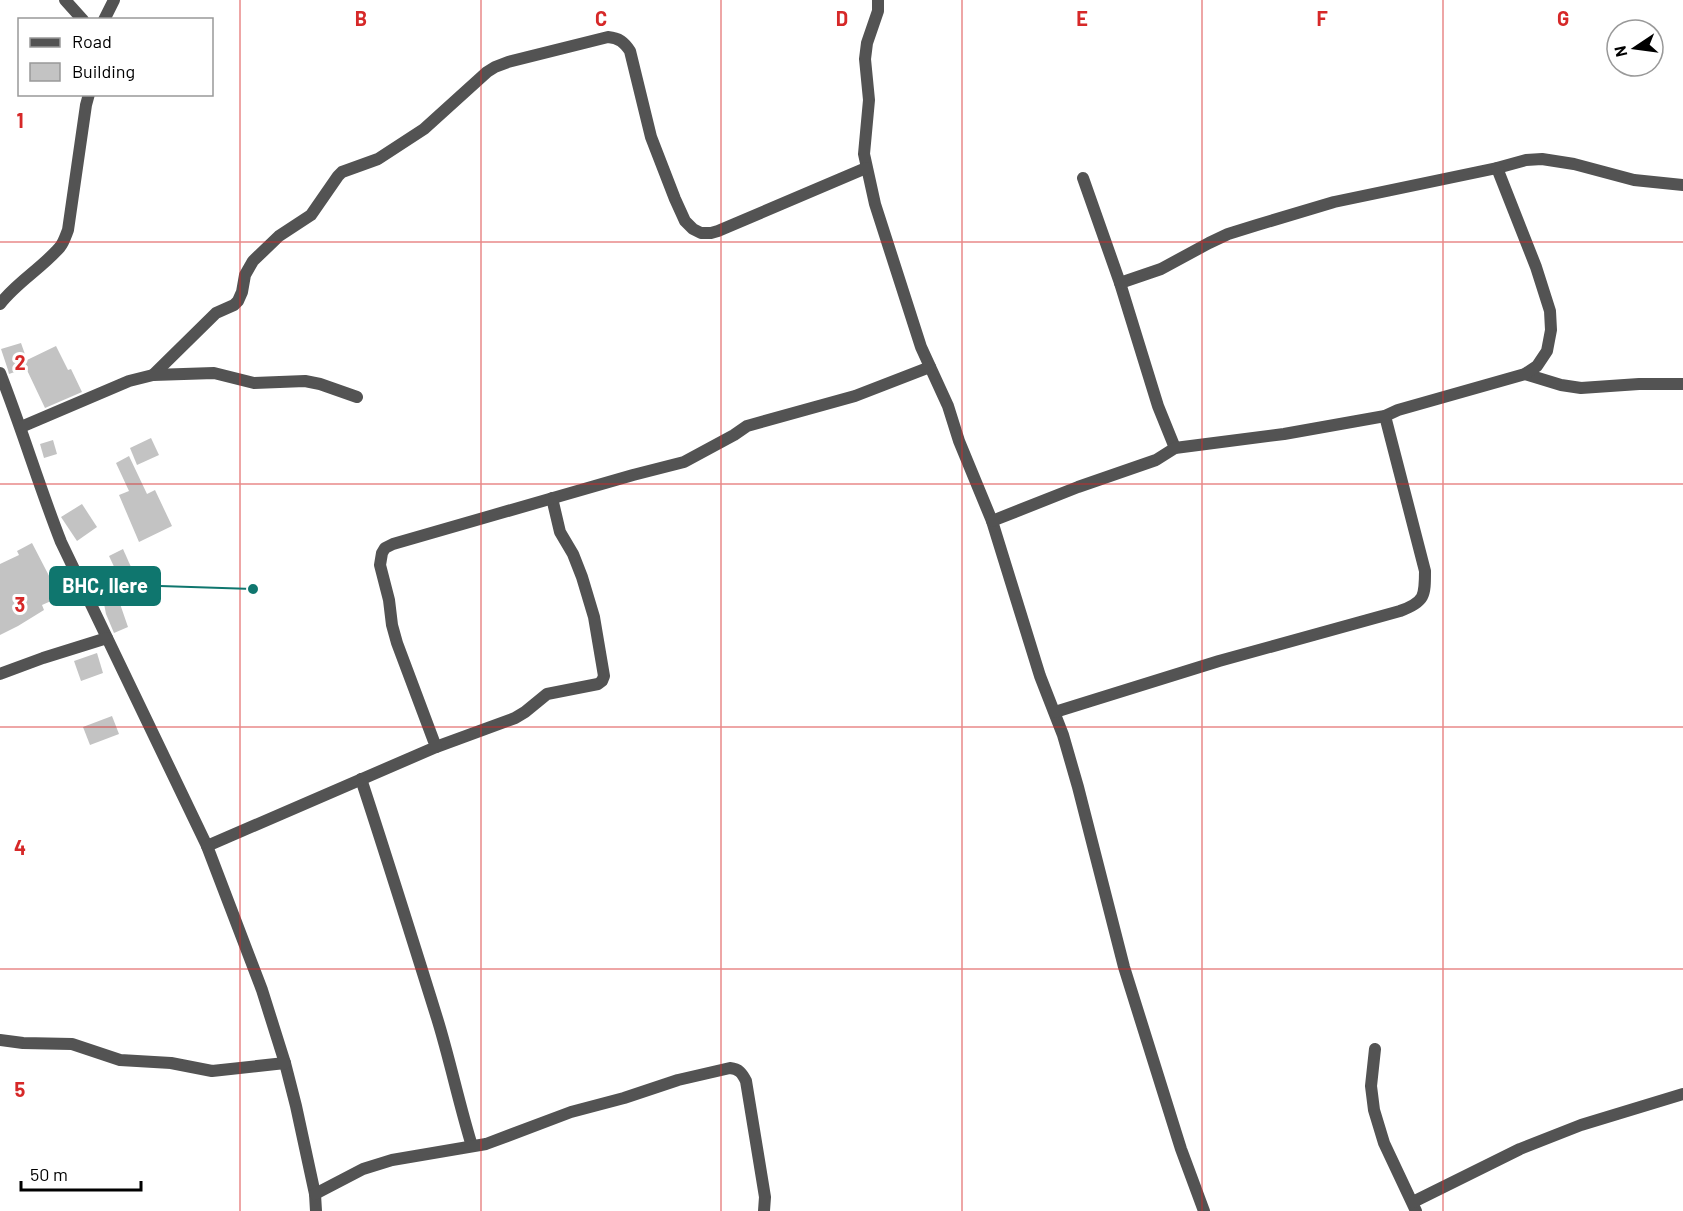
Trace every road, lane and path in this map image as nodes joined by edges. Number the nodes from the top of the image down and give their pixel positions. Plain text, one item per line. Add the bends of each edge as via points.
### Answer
1 (65, 0) edge
2 (114, 0) edge
3 (878, 0) edge
4 (81, 18) edge
5 (105, 18) edge
6 (88, 96) edge
7 (866, 168) junction
8 (1497, 168) junction
9 (1083, 178) dead end
10 (1683, 185) edge
11 (1120, 283) junction
12 (0, 304) edge
13 (930, 367) junction
14 (0, 373) edge
15 (1524, 374) junction
16 (153, 375) junction
17 (1683, 384) edge
18 (357, 397) dead end
19 (1385, 417) junction
20 (21, 427) junction
21 (1175, 448) junction
22 (552, 498) junction
23 (992, 521) junction
24 (107, 638) junction
25 (0, 674) edge
26 (1055, 712) junction
27 (436, 747) junction
28 (361, 779) junction
29 (207, 846) junction
30 (0, 1040) edge
31 (1375, 1049) dead end
32 (285, 1063) junction
33 (1683, 1094) edge
34 (472, 1146) junction
35 (315, 1194) junction
36 (1415, 1206) edge
37 (316, 1211) edge
38 (764, 1211) edge
39 (1204, 1211) edge

1 - 4 street
2 - 5 street
3 - 7 street via 865,59 869,100 864,139
6 - 12 street via 68,230 62,245
7 - 13 street
7 - 16 street via 718,231 701,233 685,221 675,199 651,137 625,43 608,37 508,62 487,72 404,143 378,159 342,172 311,215 279,236 253,261 238,301 216,313
8 - 10 street via 1542,159 1634,180
8 - 11 street via 1334,202 1257,225 1228,234 1161,269
8 - 15 street via 1550,311 1547,351 1537,366
9 - 11 street
11 - 21 street
13 - 22 street via 855,396 747,426 684,462
13 - 23 street
14 - 20 street
15 - 17 street via 1581,388
15 - 19 street
16 - 18 street via 214,372 254,383 305,381
16 - 20 street via 129,381
19 - 21 street
19 - 26 street via 1425,571 1425,591 1416,605
20 - 24 street via 61,542
21 - 23 street via 1156,460
22 - 27 street via 560,532 573,554 594,617 602,681 547,694 514,718
22 - 27 street via 393,544 382,554 380,565 394,634
23 - 26 street
24 - 25 street
24 - 29 street
26 - 39 street via 1124,967 1173,1127
27 - 28 street
28 - 29 street
28 - 34 street via 404,909
29 - 32 street via 262,990
30 - 32 street via 72,1044 120,1060 171,1063 212,1071
31 - 36 street via 1371,1086 1374,1110 1384,1143
32 - 35 street
33 - 36 street via 1530,1145
34 - 35 street via 392,1160 363,1169
34 - 38 street via 678,1080 737,1069 746,1081
35 - 37 street

